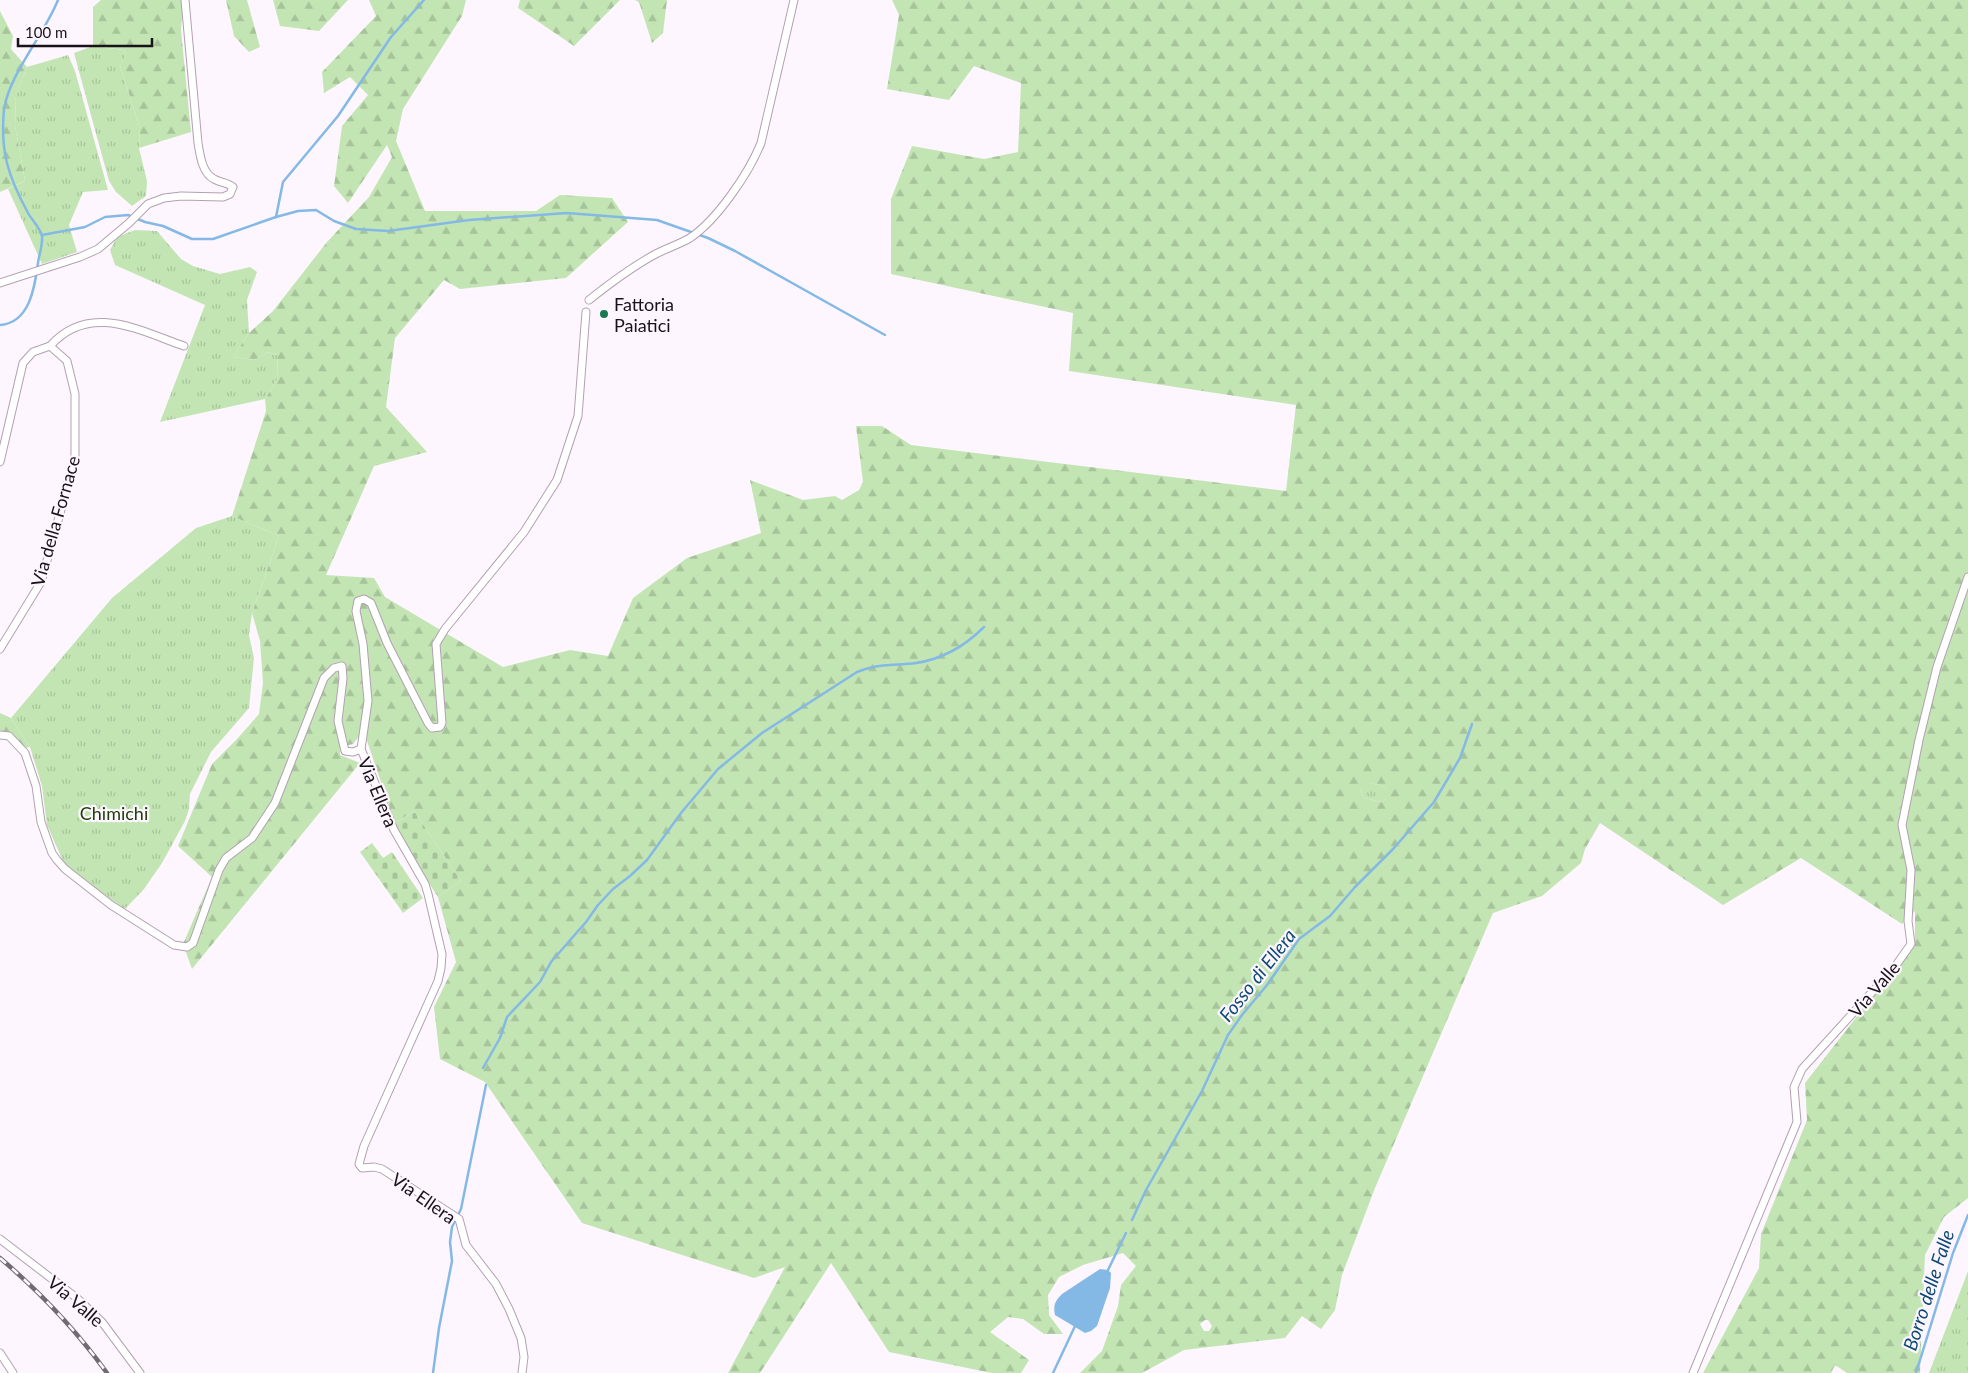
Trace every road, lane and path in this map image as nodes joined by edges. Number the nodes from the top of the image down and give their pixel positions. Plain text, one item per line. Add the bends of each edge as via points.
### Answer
1 (185, 0) edge
2 (794, 0) edge
3 (0, 283) edge
4 (589, 300) dead end
5 (586, 312) dead end
6 (50, 346) junction
7 (184, 346) dead end
8 (0, 462) edge
9 (1968, 577) edge
10 (0, 649) edge
11 (0, 735) edge
12 (361, 749) junction
13 (0, 1240) edge
14 (0, 1353) edge
15 (13, 1373) edge
16 (140, 1373) edge
17 (522, 1373) edge
18 (1693, 1373) edge

1 - 3 street via 202,161 212,178 233,188 230,194 223,197 164,198 148,204 98,248 80,258
2 - 4 street via 764,133 757,153 728,199 689,238 621,275
5 - 12 street via 578,416 557,480 524,532 436,644 442,723 438,728 432,728 428,723 387,643 371,603 364,598 358,601 356,611 363,644 368,701
6 - 7 street via 64,333 95,321 118,323
6 - 8 street via 33,352 23,363
6 - 10 street, Via della Fornace via 67,361 75,394 75,458 41,582
9 - 18 street, Via Valle via 1937,666 1902,825 1911,870 1908,921 1911,944 1894,968 1802,1069 1794,1087 1798,1122
11 - 12 street, Via Ellera via 9,736 25,753 36,787 41,822 57,860 112,905 174,945 187,947 193,942 226,858 252,838 275,803 324,678 334,668 342,666 338,721 345,751
12 - 17 street, Via Ellera via 394,830 424,884 442,954 438,981 364,1146 359,1164 362,1168 382,1169 459,1219 466,1245 496,1284 521,1338
13 - 16 street, Via Valle via 78,1299 102,1322
14 - 15 street

